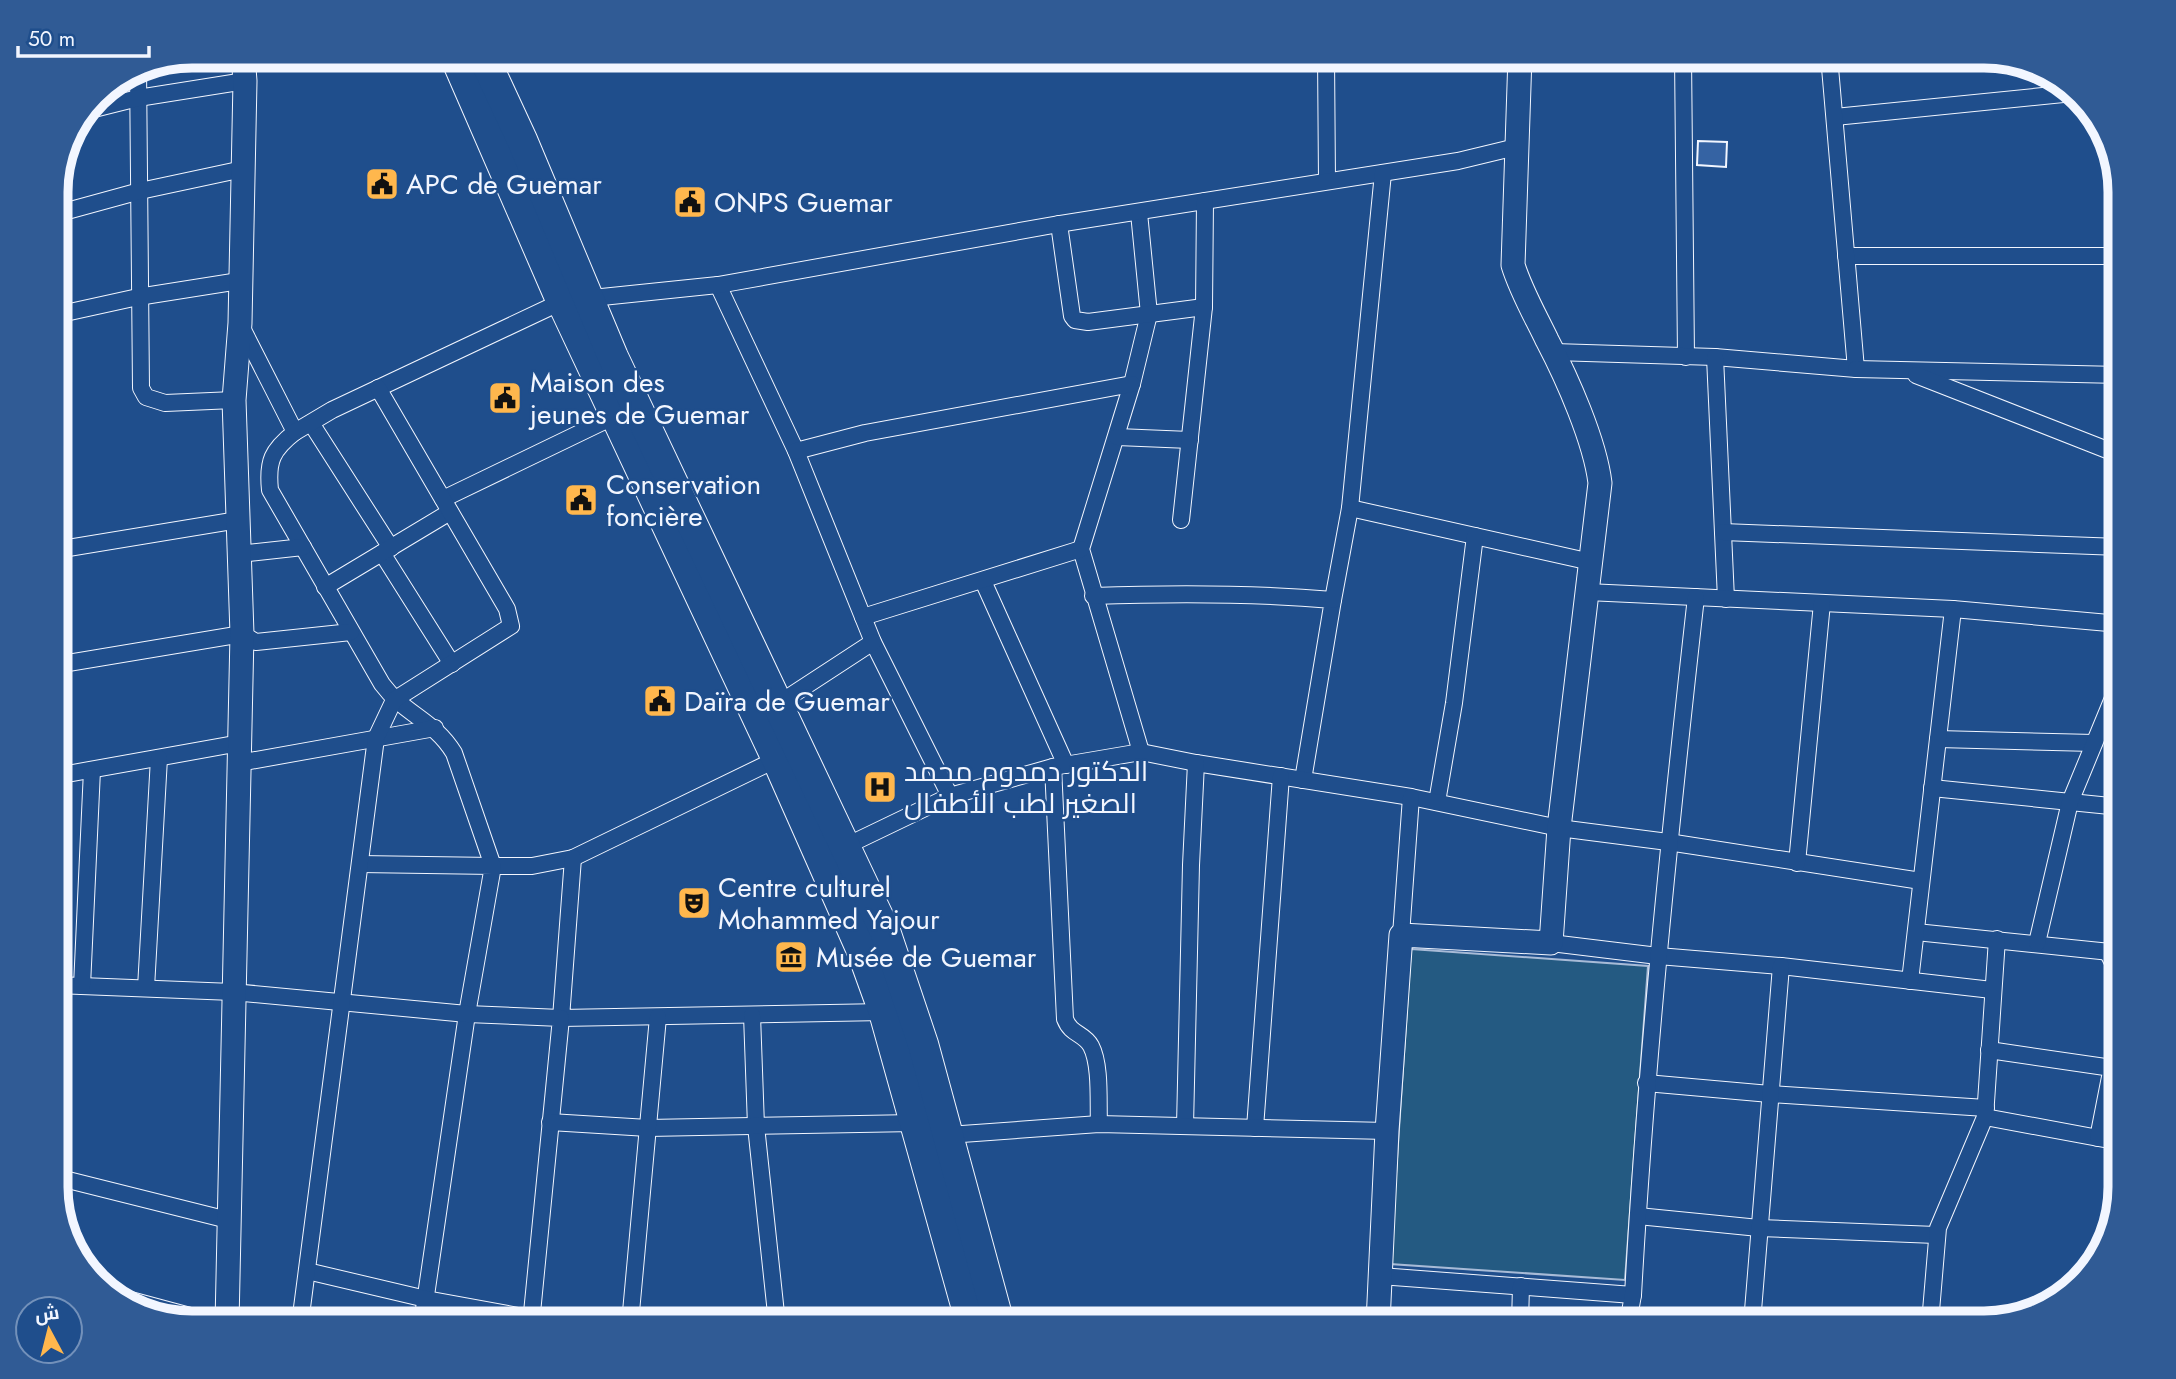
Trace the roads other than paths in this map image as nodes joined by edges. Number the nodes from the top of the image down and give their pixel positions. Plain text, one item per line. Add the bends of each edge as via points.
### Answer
1 (1326, 68) edge
2 (1519, 68) edge
3 (1684, 68) edge
4 (1830, 68) edge
5 (244, 69) edge
6 (461, 69) edge
7 (489, 69) edge
8 (138, 81) edge
9 (245, 81) junction
10 (2059, 94) edge
11 (138, 99) junction
12 (103, 107) edge
13 (1835, 117) junction
14 (1516, 147) junction
15 (243, 169) junction
16 (1383, 173) junction
17 (1327, 181) junction
18 (140, 191) junction
19 (1205, 201) junction
20 (69, 210) edge
21 (1139, 213) junction
22 (1059, 224) junction
23 (1846, 256) junction
24 (2108, 256) edge
25 (239, 281) junction
26 (718, 285) junction
27 (138, 297) junction
28 (575, 299) junction
29 (1205, 307) junction
30 (69, 312) edge
31 (1149, 314) junction
32 (240, 323) junction
33 (1554, 352) junction
34 (1686, 357) junction
35 (1715, 357) junction
36 (1856, 369) junction
37 (1903, 370) junction
38 (2108, 375) edge
39 (1132, 384) junction
40 (378, 388) junction
41 (234, 400) junction
42 (617, 415) junction
43 (311, 423) junction
44 (295, 432) junction
45 (1117, 437) junction
46 (1190, 440) junction
47 (2108, 450) edge
48 (796, 451) junction
49 (446, 505) junction
50 (1350, 508) junction
51 (238, 520) junction
52 (1181, 520) dead end
53 (1723, 533) junction
54 (1475, 536) junction
55 (303, 547) junction
56 (2108, 547) edge
57 (69, 548) edge
58 (1081, 549) junction
59 (386, 550) junction
60 (240, 554) junction
61 (1591, 562) junction
62 (983, 581) junction
63 (325, 587) junction
64 (1587, 592) junction
65 (1093, 596) junction
66 (1696, 597) junction
67 (1726, 599) junction
68 (1333, 600) junction
69 (1822, 603) junction
70 (1953, 609) junction
71 (863, 617) junction
72 (2108, 623) edge
73 (351, 632) junction
74 (242, 634) junction
75 (873, 642) junction
76 (69, 664) edge
77 (452, 664) junction
78 (748, 668) junction
79 (394, 699) junction
80 (778, 704) junction
81 (2108, 710) edge
82 (435, 728) junction
83 (376, 738) junction
84 (1938, 739) junction
85 (2094, 743) junction
86 (1141, 752) junction
87 (240, 753) junction
88 (159, 758) junction
89 (777, 760) junction
90 (1196, 763) junction
91 (1060, 766) junction
92 (92, 770) junction
93 (69, 774) edge
94 (1281, 776) junction
95 (1303, 780) junction
96 (1932, 788) junction
97 (950, 796) junction
98 (1412, 797) junction
99 (1437, 802) junction
100 (2070, 802) junction
101 (2108, 806) edge
102 (1559, 828) junction
103 (1668, 842) junction
104 (844, 847) junction
105 (573, 858) junction
106 (1797, 863) junction
107 (360, 864) junction
108 (493, 866) junction
109 (1921, 881) junction
110 (1916, 932) junction
111 (1401, 935) junction
112 (1997, 939) junction
113 (1551, 943) junction
114 (2037, 943) junction
115 (2108, 951) edge
116 (1658, 956) junction
117 (1780, 966) junction
118 (1910, 981) junction
119 (69, 986) edge
120 (82, 986) junction
121 (146, 988) junction
122 (1992, 990) junction
123 (233, 992) junction
124 (342, 1003) junction
125 (884, 1012) junction
126 (467, 1014) junction
127 (752, 1015) junction
128 (659, 1017) junction
129 (561, 1018) junction
130 (1989, 1050) junction
131 (2108, 1067) edge
132 (1646, 1083) junction
133 (2108, 1088) edge
134 (1770, 1094) junction
135 (1986, 1112) junction
136 (550, 1122) junction
137 (915, 1123) junction
138 (1099, 1125) junction
139 (756, 1126) junction
140 (1185, 1126) junction
141 (648, 1128) junction
142 (1255, 1128) junction
143 (1387, 1131) junction
144 (948, 1135) junction
145 (2098, 1138) junction
146 (2108, 1140) edge
147 (69, 1180) edge
148 (1638, 1216) junction
149 (228, 1220) junction
150 (1759, 1228) junction
151 (1936, 1236) junction
152 (307, 1270) junction
153 (1380, 1276) junction
154 (1521, 1286) junction
155 (1633, 1295) junction
156 (426, 1299) junction
157 (227, 1311) edge
158 (302, 1311) edge
159 (424, 1311) edge
160 (486, 1311) edge
161 (532, 1311) edge
162 (631, 1311) edge
163 (776, 1311) edge
164 (968, 1311) edge
165 (996, 1311) edge
166 (1378, 1311) edge
167 (1520, 1311) edge
168 (1630, 1311) edge
169 (1753, 1311) edge
170 (1931, 1311) edge

1 - 17 street
2 - 14 street
3 - 34 street
4 - 13 street
5 - 9 street
6 - 28 highway
7 - 28 highway via 522,140
8 - 11 street
9 - 11 street
9 - 15 street
10 - 13 street
11 - 12 street
11 - 18 street
13 - 23 street
14 - 16 street
14 - 33 street via 1513,265
15 - 18 street
15 - 25 street
16 - 17 street
16 - 50 street
17 - 19 street
18 - 20 street
18 - 27 street
19 - 21 street
19 - 29 street
21 - 22 street
21 - 31 street
22 - 26 street
22 - 31 street via 1075,320
23 - 24 street
23 - 36 street
25 - 27 street
25 - 32 street
26 - 28 street
26 - 48 street
27 - 30 street
27 - 41 street via 141,388 146,397 165,403
28 - 40 street
28 - 42 highway
28 - 78 highway
29 - 31 street
29 - 46 street
31 - 39 street
32 - 41 street
32 - 44 street
33 - 34 street
33 - 61 street via 1597,463 1600,483
34 - 35 street
35 - 36 street
35 - 53 street
36 - 37 street
37 - 38 street
37 - 47 street
39 - 45 street
39 - 48 street via 865,433
40 - 43 street
40 - 49 street
41 - 51 street
42 - 49 street
42 - 78 highway
43 - 44 street
43 - 59 street
44 - 55 street via 275,451 268,471 270,490
45 - 46 street
45 - 58 street
46 - 52 street
48 - 71 street
49 - 59 street
49 - 77 street via 511,622 509,628
50 - 54 street
50 - 68 street
51 - 57 street
51 - 60 street
53 - 56 street
53 - 67 street
54 - 61 street
54 - 99 street
55 - 60 street
55 - 63 street
58 - 62 street
58 - 65 street
59 - 63 street
59 - 77 street
60 - 74 street
61 - 64 street
62 - 71 street
62 - 91 street
63 - 73 street
64 - 66 street
64 - 102 street
65 - 68 street via 1175,593
65 - 86 street
66 - 67 street
66 - 103 street
67 - 69 street
68 - 95 street
69 - 70 street
69 - 106 street
70 - 72 street
70 - 84 street
71 - 75 street
73 - 74 street via 256,642
73 - 79 street
74 - 76 street
74 - 87 street
75 - 80 street
75 - 97 street
77 - 79 street
78 - 80 highway
78 - 89 highway
79 - 82 street
79 - 83 street
80 - 104 highway
81 - 85 street
82 - 83 street
82 - 108 street via 454,753
83 - 87 street
83 - 107 street
84 - 85 street
84 - 96 street
85 - 100 street
86 - 90 street
86 - 91 street
87 - 88 street
87 - 123 street
88 - 92 street
88 - 121 street
89 - 105 street
89 - 125 highway via 862,951
90 - 94 street
90 - 140 street
91 - 97 street
91 - 138 street via 1065,1019 1068,1029 1092,1047
92 - 93 street
92 - 120 street
94 - 95 street
94 - 142 street
95 - 98 street
96 - 100 street
96 - 109 street
97 - 104 street
98 - 99 street
98 - 111 street
99 - 102 street
100 - 101 street
100 - 114 street
102 - 103 street
102 - 113 street
103 - 106 street
103 - 116 street
104 - 144 highway via 885,931 917,1021
105 - 108 street via 532,866
105 - 129 street
106 - 109 street
107 - 108 street
107 - 124 street
108 - 126 street
109 - 110 street
110 - 112 street
110 - 118 street
111 - 113 street
111 - 143 street
112 - 114 street
112 - 122 street
113 - 116 street
114 - 115 street
116 - 117 street
116 - 132 street
117 - 118 street
117 - 134 street
118 - 122 street
119 - 120 street
120 - 121 street
121 - 123 street
122 - 130 street
123 - 124 street
123 - 149 street
124 - 126 street
124 - 152 street
125 - 127 street
125 - 137 highway
126 - 129 street
126 - 156 street
127 - 128 street
127 - 139 street
128 - 129 street
128 - 141 street
129 - 136 street
130 - 131 street
130 - 135 street
132 - 134 street
132 - 148 street
133 - 145 street
134 - 135 street
134 - 150 street
135 - 145 street
135 - 151 street
136 - 141 street
136 - 161 street
137 - 139 street
137 - 164 highway
138 - 140 street
138 - 144 street
139 - 141 street
139 - 163 street
140 - 142 street
141 - 162 street
142 - 143 street
143 - 153 street
144 - 165 highway
145 - 146 street
147 - 149 street
148 - 150 street
148 - 155 street
149 - 157 street
150 - 151 street
150 - 169 street
151 - 170 street
152 - 156 street
152 - 158 street
153 - 154 street
153 - 166 street
154 - 155 street
154 - 167 street
155 - 168 street
156 - 159 street
156 - 160 street

